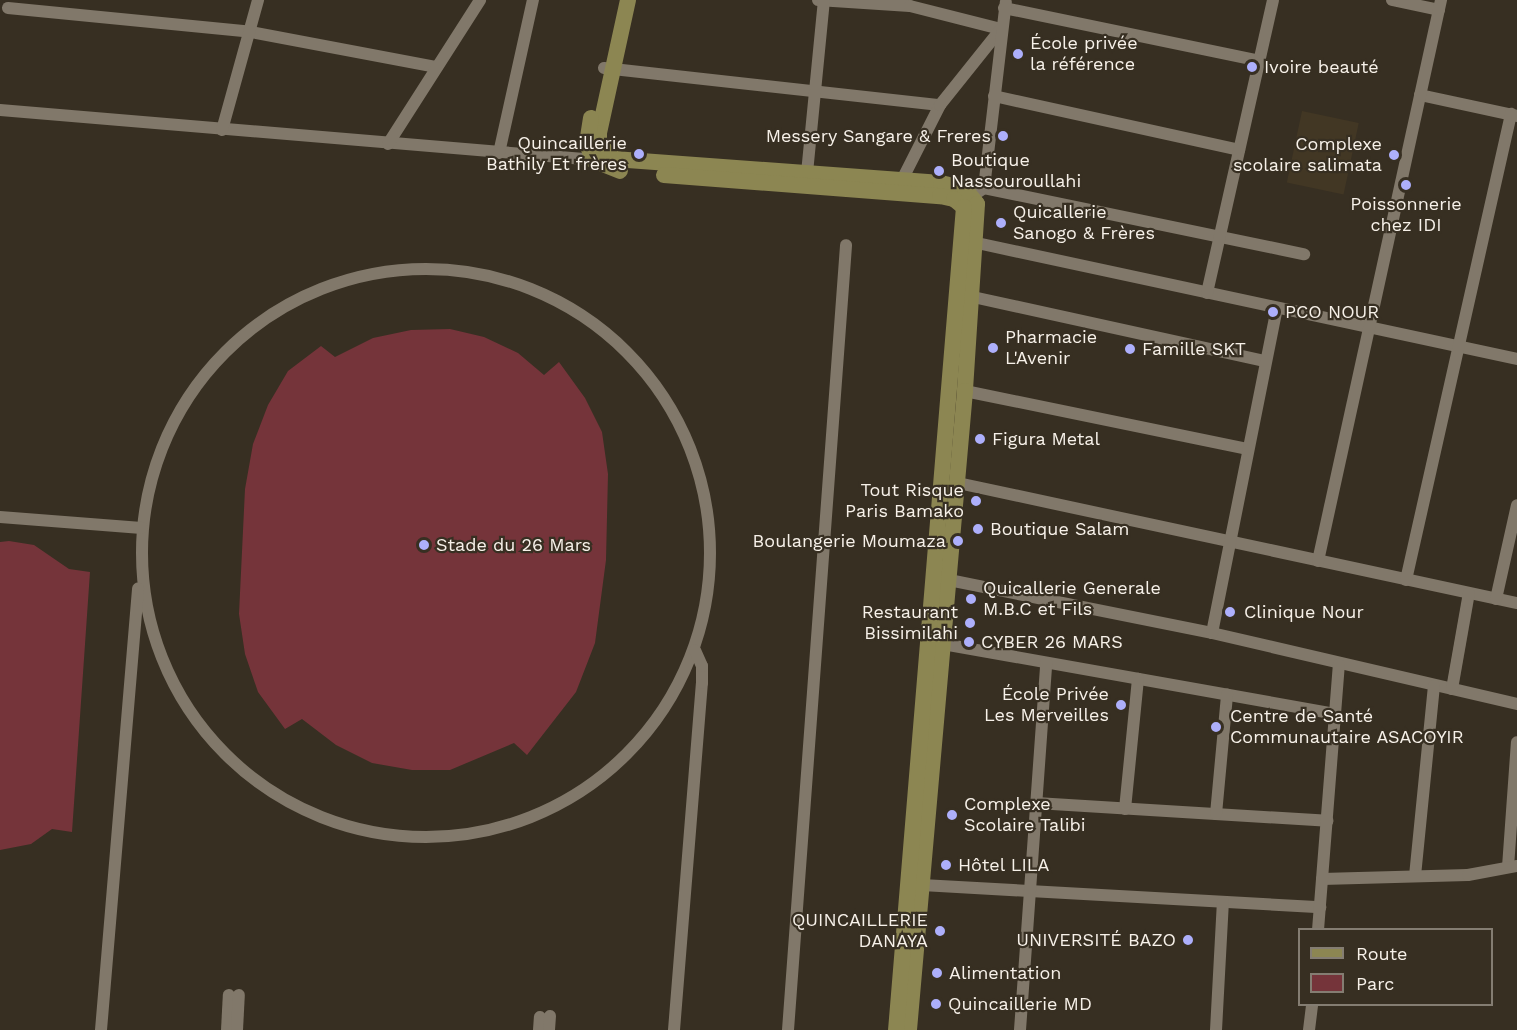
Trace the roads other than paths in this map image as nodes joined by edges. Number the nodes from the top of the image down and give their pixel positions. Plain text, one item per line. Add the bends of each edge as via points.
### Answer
1 (258, 0) edge
2 (480, 0) edge
3 (533, 0) edge
4 (617, 0) edge
5 (628, 0) edge
6 (818, 0) edge
7 (824, 0) edge
8 (1273, 0) edge
9 (1392, 0) edge
10 (911, 3) edge
11 (1005, 4) edge
12 (1440, 5) edge
13 (8, 8) dead end
14 (1001, 29) junction
15 (251, 32) junction
16 (1259, 61) junction
17 (437, 67) junction
18 (608, 69) junction
19 (815, 92) junction
20 (1420, 95) junction
21 (994, 96) junction
22 (940, 105) junction
23 (0, 110) edge
24 (1514, 115) edge
25 (222, 130) junction
26 (388, 144) junction
27 (1239, 150) junction
28 (499, 153) junction
29 (599, 157) junction
30 (807, 173) junction
31 (902, 180) junction
32 (973, 196) junction
33 (1220, 237) junction
34 (977, 243) junction
35 (846, 245) dead end
36 (1304, 254) dead end
37 (1207, 292) junction
38 (973, 297) junction
39 (1277, 308) junction
40 (1369, 327) junction
41 (1459, 347) junction
42 (1517, 359) edge
43 (1265, 361) junction
44 (965, 391) junction
45 (1248, 449) junction
46 (958, 483) junction
47 (1517, 505) edge
48 (0, 517) edge
49 (142, 528) junction
50 (1231, 542) junction
51 (141, 548) junction
52 (1318, 561) junction
53 (949, 580) junction
54 (1406, 580) junction
55 (1470, 593) junction
56 (1496, 599) junction
57 (1517, 603) edge
58 (1212, 633) junction
59 (943, 644) junction
60 (695, 650) junction
61 (1046, 663) junction
62 (1339, 665) junction
63 (1138, 679) junction
64 (1434, 686) junction
65 (1452, 690) junction
66 (1227, 695) junction
67 (1517, 704) edge
68 (1335, 714) junction
69 (1517, 742) edge
70 (1036, 803) junction
71 (1125, 808) junction
72 (1216, 814) junction
73 (1327, 821) junction
74 (1512, 866) edge
75 (1415, 876) junction
76 (1322, 879) junction
77 (922, 885) junction
78 (1030, 891) junction
79 (1223, 902) junction
80 (1320, 907) junction
81 (1318, 928) edge
82 (1312, 1006) edge
83 (543, 1021) edge
84 (101, 1030) edge
85 (227, 1030) edge
86 (237, 1030) edge
87 (549, 1030) edge
88 (674, 1030) edge
89 (788, 1030) edge
90 (896, 1030) edge
91 (909, 1030) edge
92 (1020, 1030) edge
93 (1216, 1030) edge
94 (1310, 1030) edge

1 - 15 street
2 - 17 street
3 - 28 street
4 - 18 street
5 - 18 street
6 - 7 street
7 - 10 street
7 - 19 street
8 - 16 street
9 - 12 street
10 - 14 street
11 - 14 street
11 - 16 street
12 - 20 street
13 - 15 street
14 - 21 street
14 - 22 street
15 - 17 street
15 - 25 street
16 - 27 street
17 - 26 street
18 - 19 street
18 - 29 street via 598,133
19 - 22 street
19 - 30 street
20 - 24 street
20 - 40 street
21 - 27 street
21 - 32 street
22 - 31 street
23 - 25 street
24 - 41 street
25 - 26 street
26 - 28 street
27 - 33 street
28 - 29 street
29 - 30 street
29 - 32 street via 624,172
30 - 31 street
31 - 32 street via 958,186
32 - 33 street
32 - 34 street
32 - 90 street via 965,236
33 - 36 street
33 - 37 street
34 - 37 street
34 - 38 street
35 - 89 street
37 - 39 street
38 - 43 street
38 - 44 street
39 - 40 street
39 - 43 street
40 - 41 street
40 - 52 street
41 - 42 street
41 - 54 street
43 - 45 street
44 - 45 street
44 - 46 street
45 - 50 street
46 - 50 street
46 - 53 street
47 - 56 street
48 - 49 street
49 - 51 street
49 - 60 street via 151,481 173,423 206,371 247,330 305,296 372,274 438,269 483,273 549,297 601,331 633,359 673,413 698,472 708,520 708,587
50 - 52 street
50 - 58 street
51 - 60 street via 145,605 154,639 190,712 244,771 276,794 369,832 439,837 488,830 575,795 631,750 671,696
51 - 84 street
52 - 54 street
53 - 58 street
53 - 59 street
54 - 55 street
55 - 56 street
55 - 65 street
56 - 57 street
58 - 62 street
59 - 61 street
59 - 77 street
60 - 88 street via 702,666 702,683
61 - 63 street
61 - 70 street
62 - 64 street
62 - 68 street
63 - 66 street
63 - 71 street
64 - 65 street
64 - 75 street
65 - 67 street
66 - 68 street
66 - 72 street
68 - 73 street
69 - 74 street
70 - 71 street
70 - 78 street
71 - 72 street
72 - 73 street
73 - 76 street
74 - 75 street via 1468,875
75 - 76 street
76 - 80 street
77 - 78 street
77 - 91 street
78 - 79 street
78 - 92 street
79 - 80 street
79 - 93 street
80 - 81 street
82 - 94 street
83 - 87 street
85 - 86 street via 234,995

